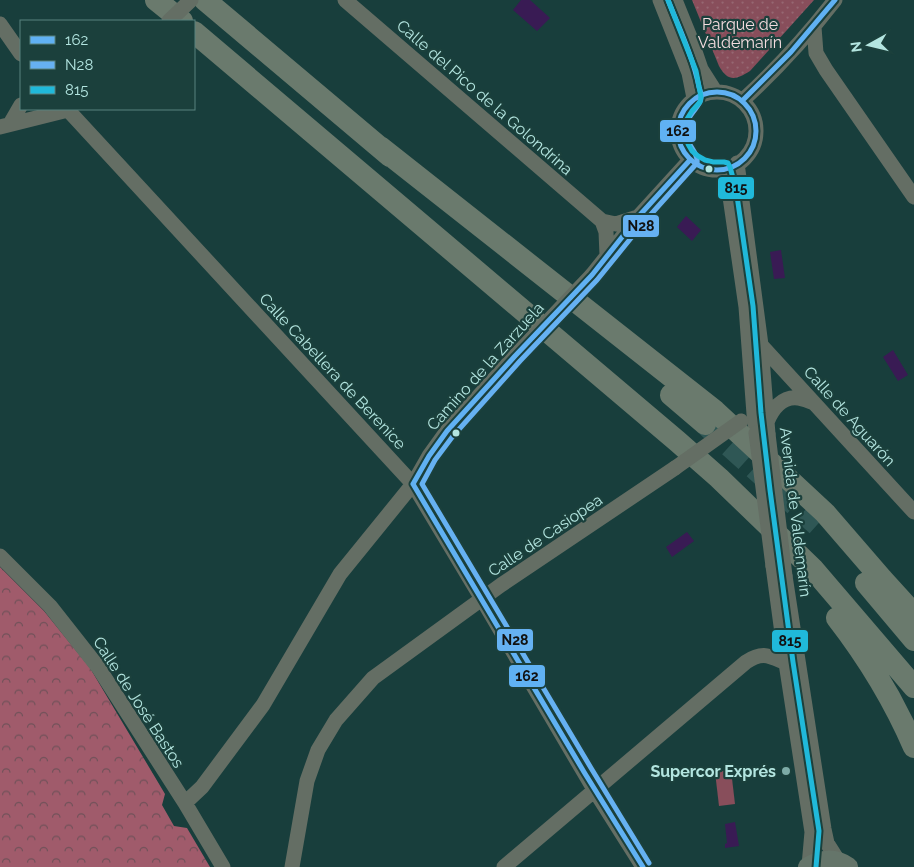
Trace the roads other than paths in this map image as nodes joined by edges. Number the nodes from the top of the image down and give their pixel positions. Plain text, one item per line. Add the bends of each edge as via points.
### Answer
1 (156, 0) edge
2 (191, 0) edge
3 (205, 0) edge
4 (345, 0) edge
5 (660, 0) edge
6 (675, 0) edge
7 (835, 0) edge
8 (170, 20) edge
9 (181, 20) edge
10 (0, 24) edge
11 (814, 28) junction
12 (195, 33) edge
13 (20, 53) edge
14 (790, 53) junction
15 (826, 70) junction
16 (715, 91) junction
17 (694, 98) junction
18 (743, 100) junction
19 (20, 107) edge
20 (64, 110) edge
21 (69, 110) edge
22 (5, 126) edge
23 (380, 147) junction
24 (690, 160) junction
25 (737, 162) junction
26 (723, 169) junction
27 (914, 197) edge
28 (638, 217) junction
29 (602, 221) junction
30 (607, 255) junction
31 (761, 345) junction
32 (794, 381) junction
33 (792, 399) junction
34 (814, 403) junction
35 (759, 422) junction
36 (705, 424) tunnel mouth
37 (719, 478) junction
38 (413, 484) junction
39 (914, 512) edge
40 (817, 525) tunnel mouth
41 (0, 556) edge
42 (779, 571) junction
43 (482, 599) junction
44 (914, 614) edge
45 (914, 640) edge
46 (786, 663) junction
47 (914, 687) edge
48 (914, 747) edge
49 (595, 791) junction
50 (185, 803) junction
51 (843, 864) edge
52 (223, 867) edge
53 (292, 867) edge
54 (504, 867) edge
55 (643, 867) edge
56 (808, 867) edge

1 - 9 highway
2 - 8 street, bridge
3 - 23 highway
4 - 29 street, Calle del Pico de la Golondrina
5 - 17 street via 689,73
6 - 16 street via 701,69
7 - 11 street
10 - 13 street
11 - 14 street
11 - 15 street via 816,53
12 - 37 highway
14 - 15 street via 807,56
14 - 18 street
15 - 27 street
16 - 17 street
16 - 18 street via 730,92
17 - 24 street via 684,108 678,128 681,149
18 - 25 street via 754,117 756,137 747,156
19 - 22 street
20 - 22 street
21 - 38 street, Calle Cabellera de Berenice
23 - 36 highway
23 - 44 highway via 715,411 825,513
24 - 26 street via 708,169
24 - 28 street, Camino de la Zarzuela
25 - 26 street via 731,168
25 - 31 street, Avenida de Valdemarín
26 - 35 street, Avenida de Valdemarín via 746,307
28 - 29 street via 616,224
28 - 30 street, Camino de la Zarzuela
29 - 30 street
30 - 38 street, Camino de la Zarzuela, bridge via 447,431
31 - 32 street, Calle de Aguarón
31 - 35 street, Avenida de Valdemarín
32 - 33 street
32 - 34 street, Calle de Aguarón
33 - 34 street
33 - 35 street, Calle de Casiopea via 778,405
34 - 39 street, Calle de Aguarón
35 - 42 street, Avenida de Valdemarín, bridge
35 - 43 street, Calle de Casiopea, bridge via 675,468
37 - 47 highway via 813,569
37 - 48 highway via 845,627 891,699
38 - 43 street, Calle Cabellera de Berenice
38 - 50 street, Camino de la Zarzuela via 340,574 263,704 202,787
40 - 45 highway
41 - 50 street, Calle de José Bastos via 50,606 98,666
42 - 46 street, Avenida de Valdemarín
42 - 51 street, Avenida de Valdemarín via 824,830 827,843
43 - 49 street, Calle Cabellera de Berenice
43 - 53 street, Calle de Casiopea via 373,678 336,720 318,750 307,781
46 - 49 street via 764,655 746,662
46 - 56 street, Avenida de Valdemarín via 812,832
49 - 54 street
49 - 55 street, Calle Cabellera de Berenice
50 - 52 street, Calle de José Bastos
51 - 56 main road via 828,860

